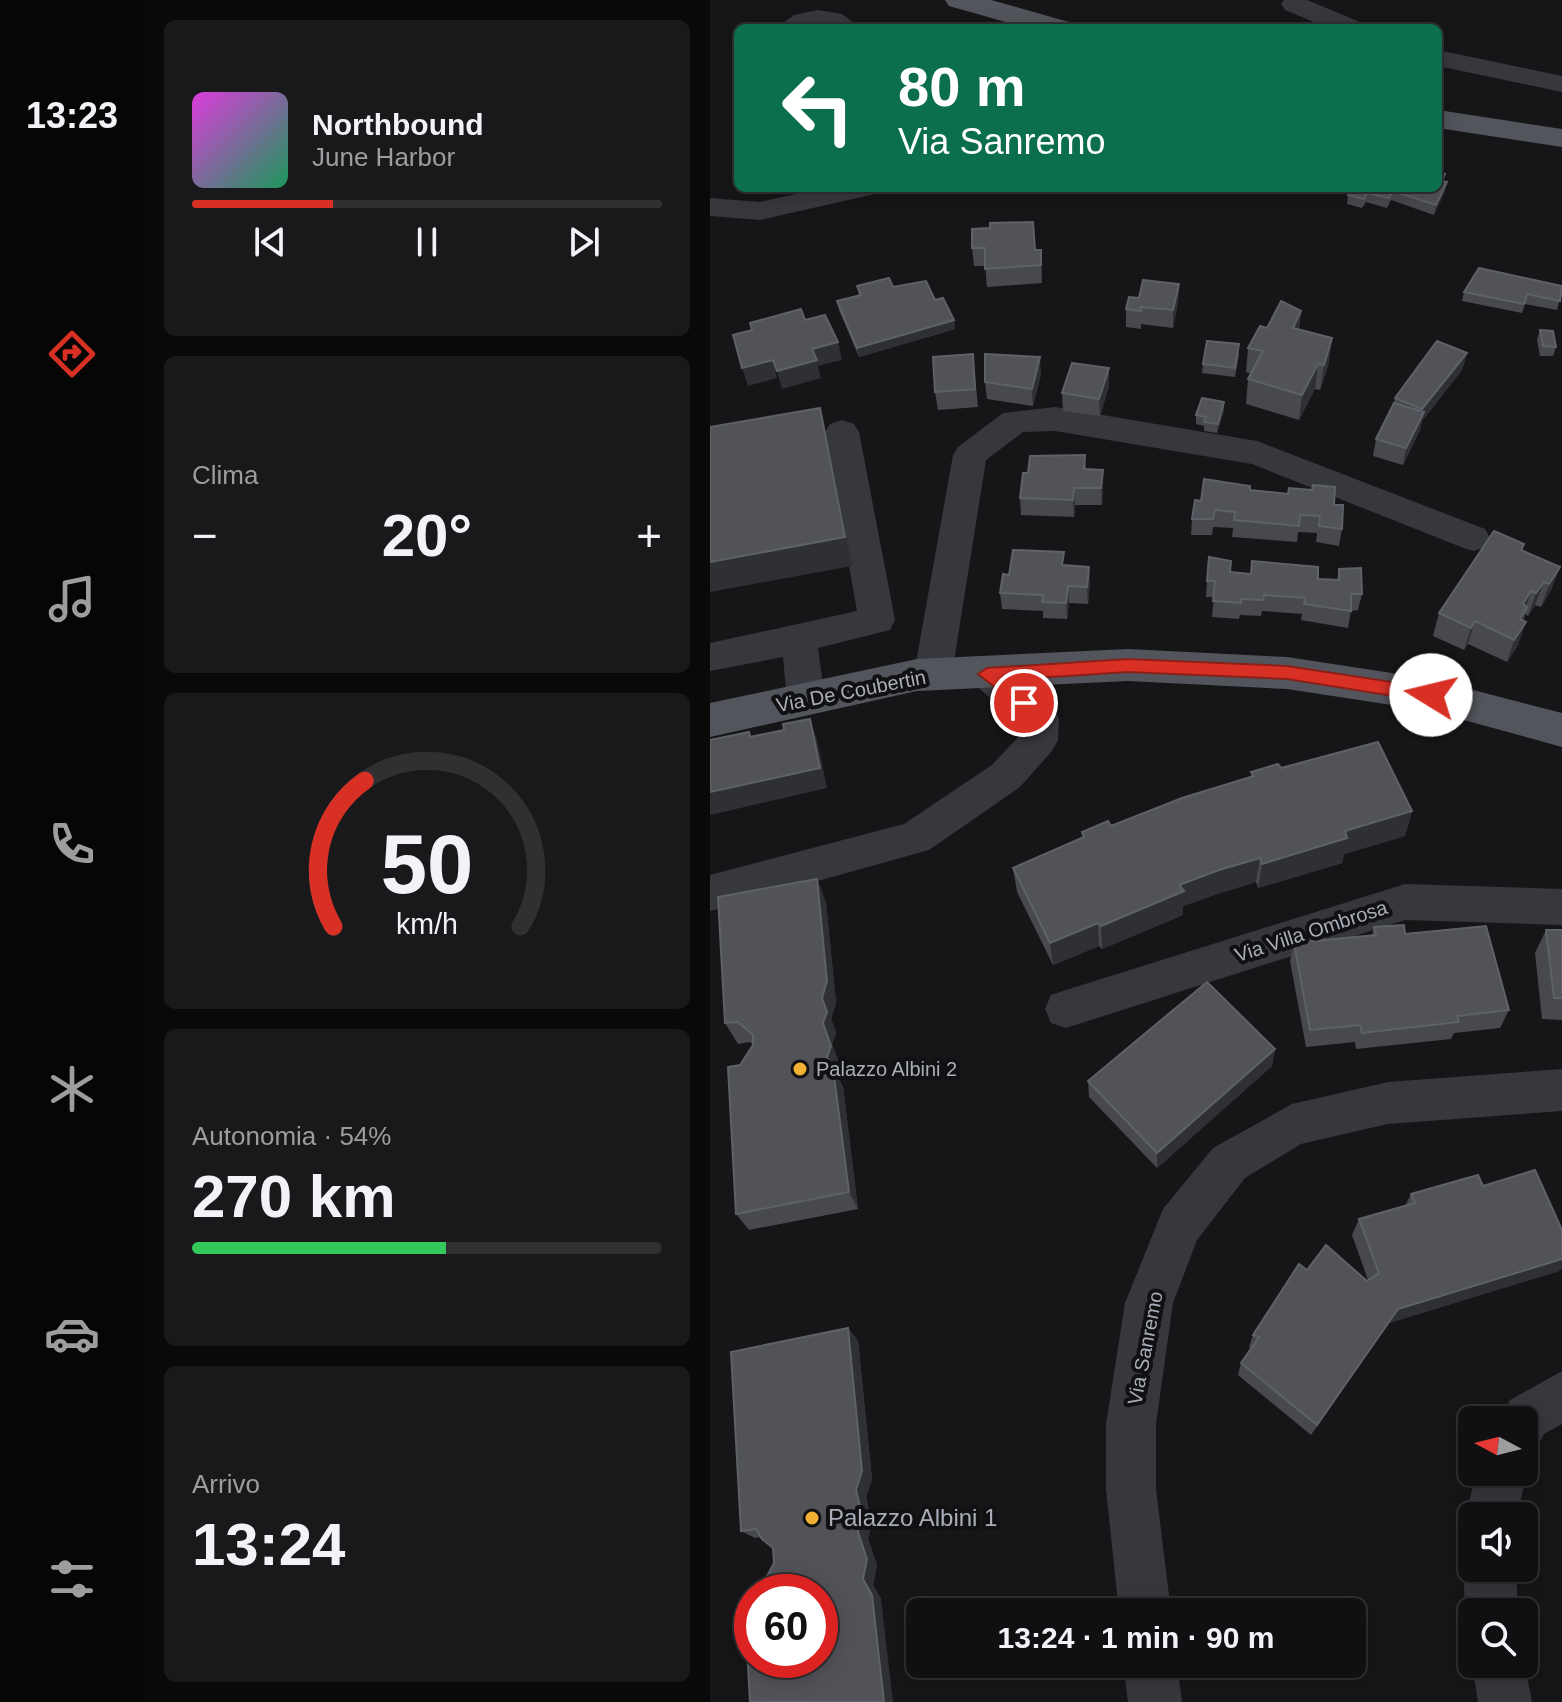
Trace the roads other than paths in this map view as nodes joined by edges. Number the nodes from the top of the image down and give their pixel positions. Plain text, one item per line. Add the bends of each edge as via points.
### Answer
1 (959, 0) edge
2 (1294, 4) dead end
3 (798, 24) edge
4 (839, 24) edge
5 (1045, 24) edge
6 (1342, 24) edge
7 (1442, 59) edge
8 (1562, 84) edge
9 (1442, 120) edge
10 (1562, 138) edge
11 (847, 192) edge
12 (710, 207) edge
13 (842, 432) dead end
14 (1473, 538) dead end
15 (799, 639) junction
16 (710, 657) edge
17 (933, 674) junction
18 (987, 674) junction
19 (806, 700) junction
20 (710, 720) edge
21 (1562, 730) edge
22 (710, 893) edge
23 (1562, 907) edge
24 (1066, 1009) dead end
25 (1562, 1090) edge
26 (1562, 1396) edge
27 (1538, 1410) edge
28 (1144, 1598) edge
29 (1152, 1678) edge
30 (1501, 1678) edge
31 (1155, 1702) edge
32 (1505, 1702) edge

1 - 5 main road
2 - 6 street
3 - 4 street via 813,17
7 - 8 street
9 - 10 main road
11 - 12 street via 760,211
13 - 15 street via 877,620
14 - 17 street via 1257,453 1055,419 1015,421 970,455
15 - 16 street
15 - 19 street
17 - 18 main road, Via De Coubertin
17 - 19 main road, Via De Coubertin
18 - 21 main road, Via De Coubertin via 1128,665 1287,673 1431,695
18 - 22 street via 1040,718 1039,740 1006,776 915,838
19 - 20 main road, Via De Coubertin
23 - 24 street, Via Villa Ombrosa via 1405,902
25 - 28 street, Via Sanremo via 1388,1103 1292,1125 1229,1163 1195,1204 1179,1225 1149,1303 1131,1424 1131,1489
26 - 27 street
29 - 31 street
30 - 32 street

